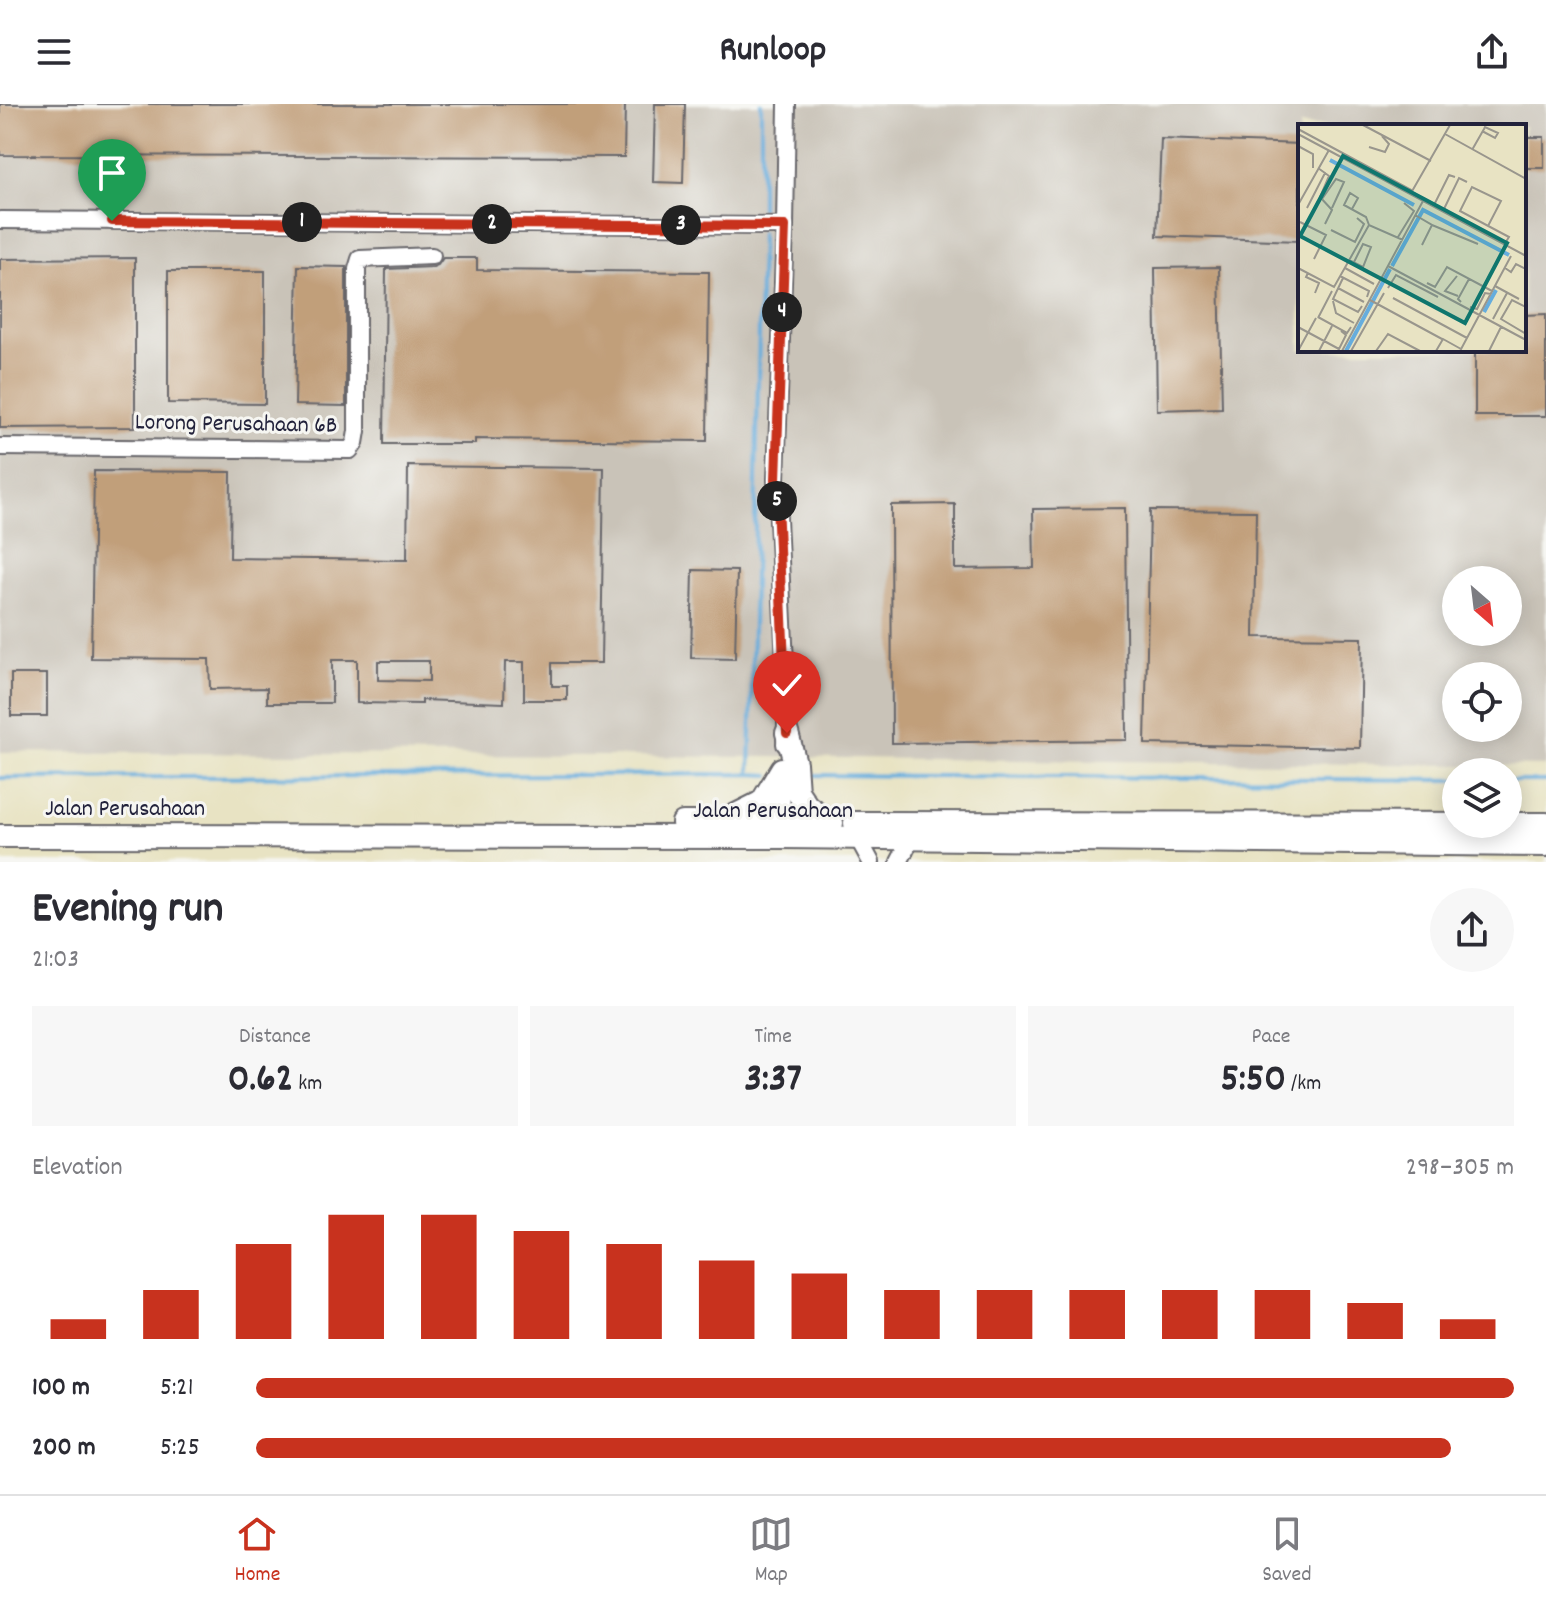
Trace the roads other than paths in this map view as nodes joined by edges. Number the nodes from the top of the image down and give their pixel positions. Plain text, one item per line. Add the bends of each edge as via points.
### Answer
1 (787, 104) edge
2 (0, 220) edge
3 (785, 226) junction
4 (432, 256) dead end
5 (0, 447) edge
6 (787, 733) joint
7 (783, 791) junction
8 (0, 821) edge
9 (719, 822) junction
10 (833, 823) junction
11 (1546, 824) edge
12 (781, 830) junction
13 (0, 836) edge
14 (858, 838) junction
15 (911, 839) junction
16 (1546, 845) edge
17 (871, 862) edge
18 (899, 862) edge

1 - 3 street
2 - 3 street
3 - 6 street via 776,479
4 - 5 street, Lorong Perusahaan 6B via 360,259 357,431 350,450
6 - 7 main road
7 - 9 main road
7 - 10 main road
7 - 12 street
8 - 9 main road, Jalan Perusahaan
9 - 12 main road, Jalan Perusahaan
10 - 11 main road, Jalan Perusahaan
10 - 12 main road, Jalan Perusahaan
12 - 13 main road, Jalan Perusahaan
12 - 14 main road, Jalan Perusahaan
14 - 15 main road, Jalan Perusahaan
14 - 17 street
15 - 16 main road, Jalan Perusahaan
15 - 18 street

